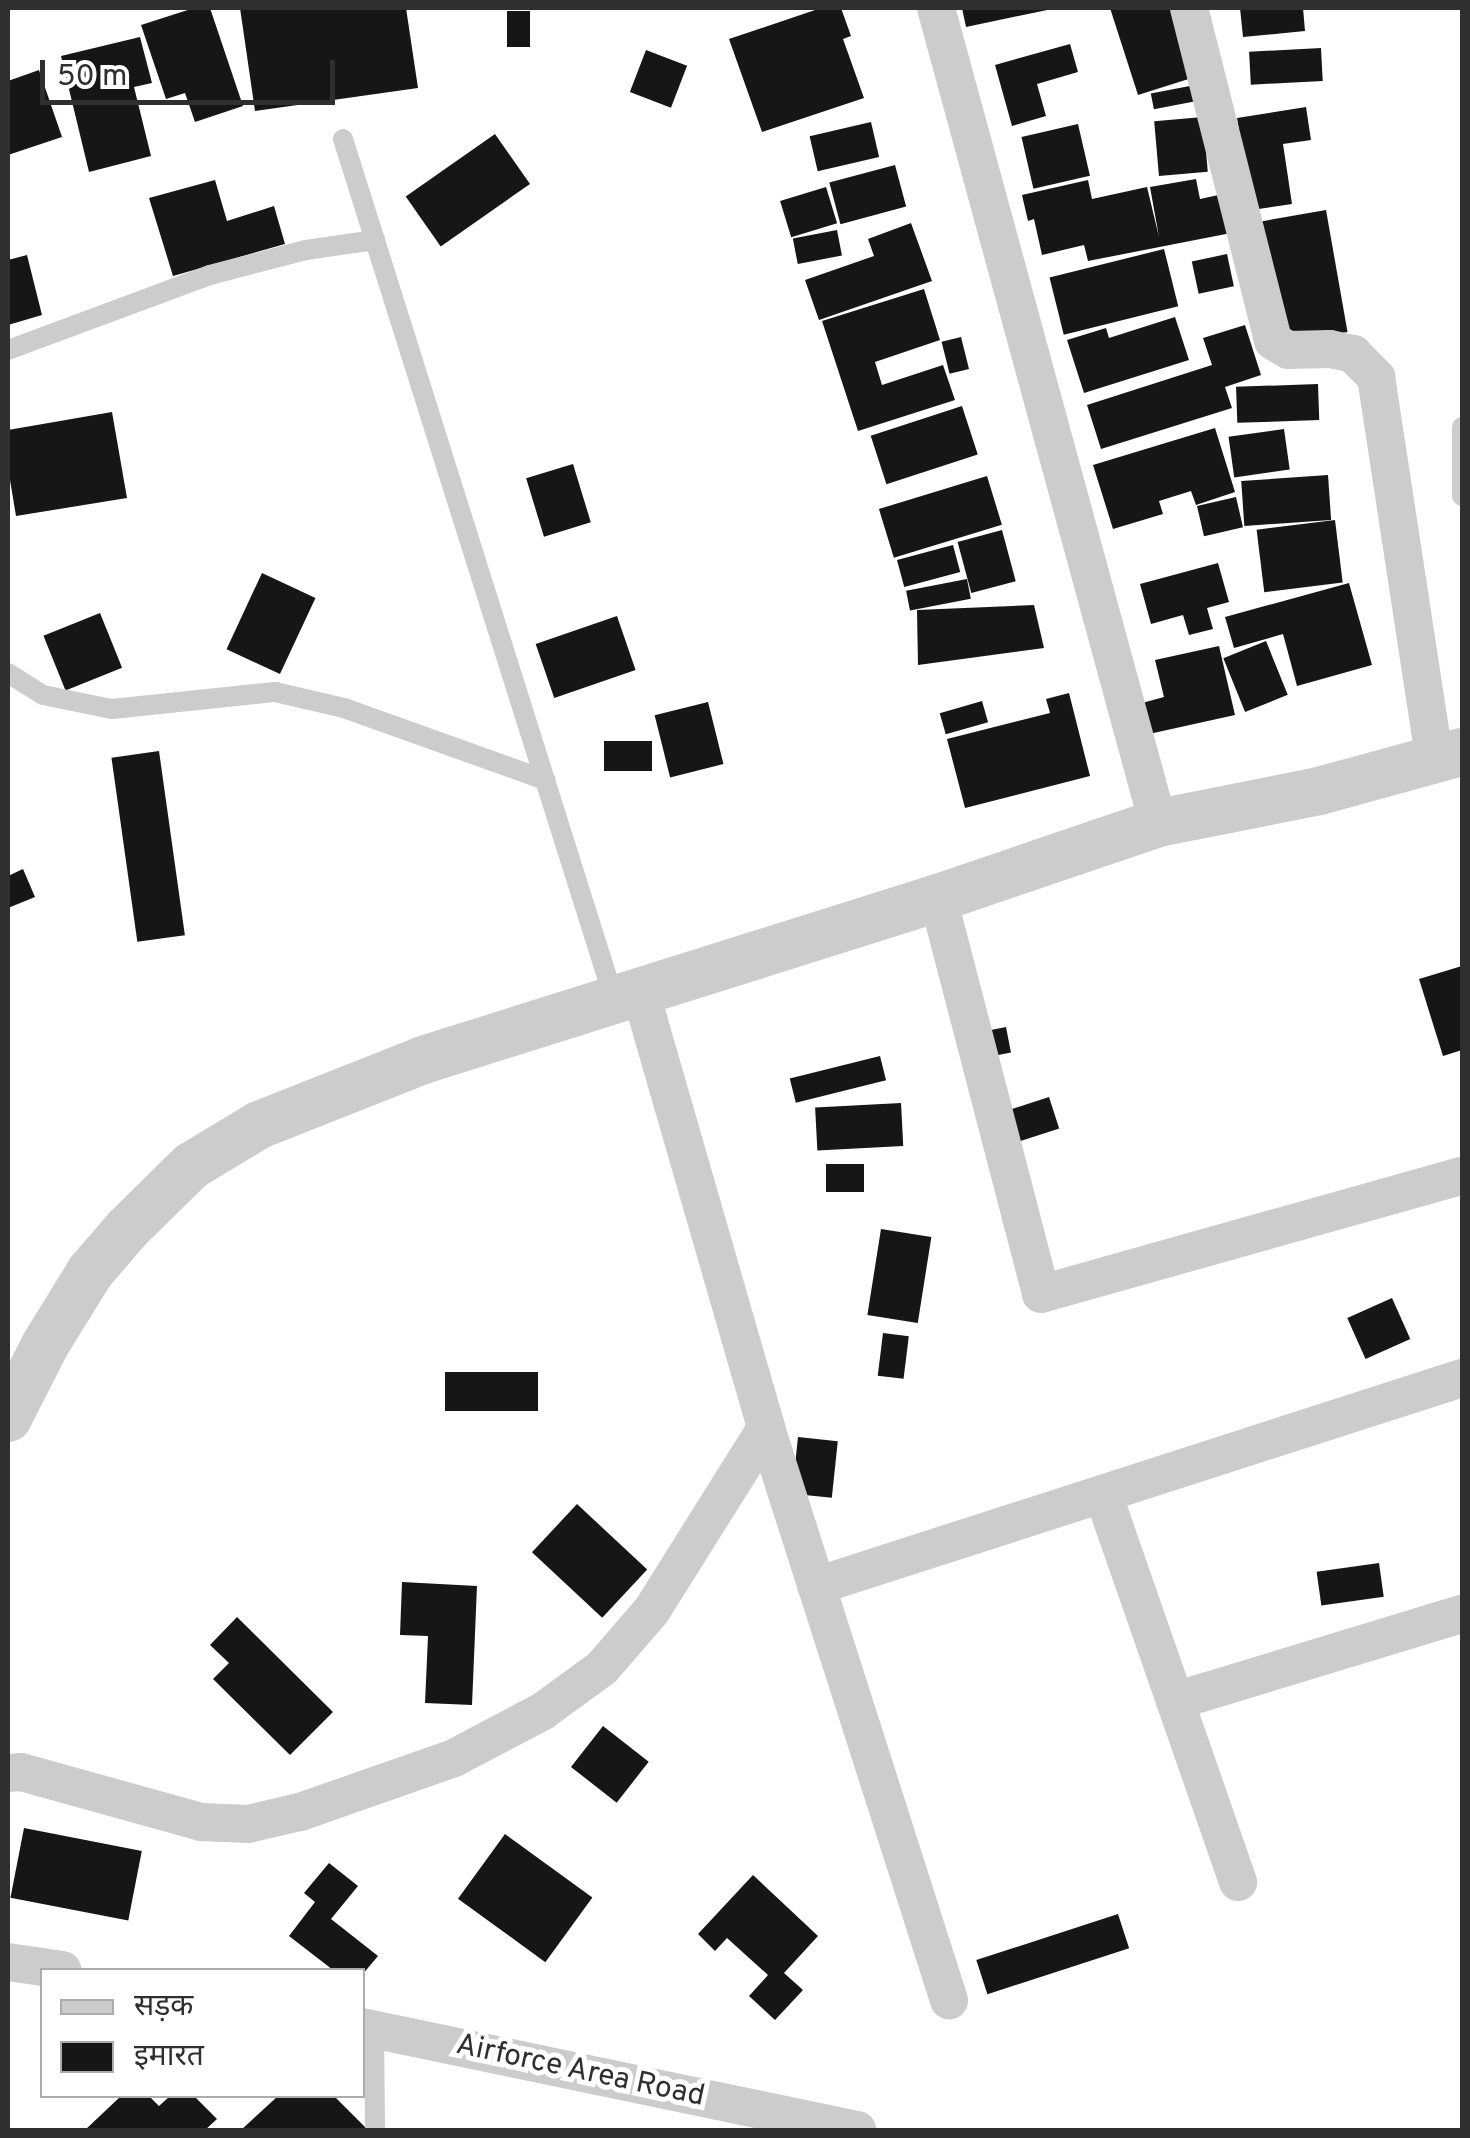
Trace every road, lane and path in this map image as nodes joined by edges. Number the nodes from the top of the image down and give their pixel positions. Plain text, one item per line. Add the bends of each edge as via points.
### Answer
1 (936, 8) edge
2 (1188, 8) edge
3 (343, 139) dead end
4 (375, 240) junction
5 (8, 350) edge
6 (1462, 427) edge
7 (1462, 496) edge
8 (8, 673) edge
9 (1448, 755) edge
10 (545, 780) junction
11 (1158, 823) junction
12 (938, 898) junction
13 (628, 997) junction
14 (1462, 1176) edge
15 (1462, 1378) edge
16 (8, 1418) edge
17 (766, 1428) junction
18 (1103, 1494) junction
19 (816, 1586) junction
20 (1462, 1614) edge
21 (1175, 1701) junction
22 (8, 1773) edge
23 (1238, 1882) dead end
24 (8, 1962) edge
25 (48, 1968) edge
26 (948, 2000) dead end
27 (368, 2028) edge
28 (375, 2130) edge
29 (857, 2130) edge

1 - 11 street
2 - 9 street via 1273,342 1288,350 1353,354 1376,377
3 - 4 lane
4 - 5 lane via 210,275
4 - 10 lane
6 - 7 lane
8 - 10 lane via 43,694 112,709 275,692 344,708
9 - 11 street via 1319,791
10 - 13 lane
11 - 12 street
12 - 13 street
12 - 14 street via 1041,1294
13 - 16 street via 423,1060 259,1125 191,1166 90,1272
13 - 17 street
15 - 18 street
17 - 19 street
17 - 22 street via 652,1610 602,1668 544,1711 454,1758 248,1824 201,1822
18 - 19 street
18 - 21 street
19 - 26 street
20 - 21 street
21 - 23 street
24 - 25 street
27 - 28 lane
27 - 29 street, Airforce Area Road

